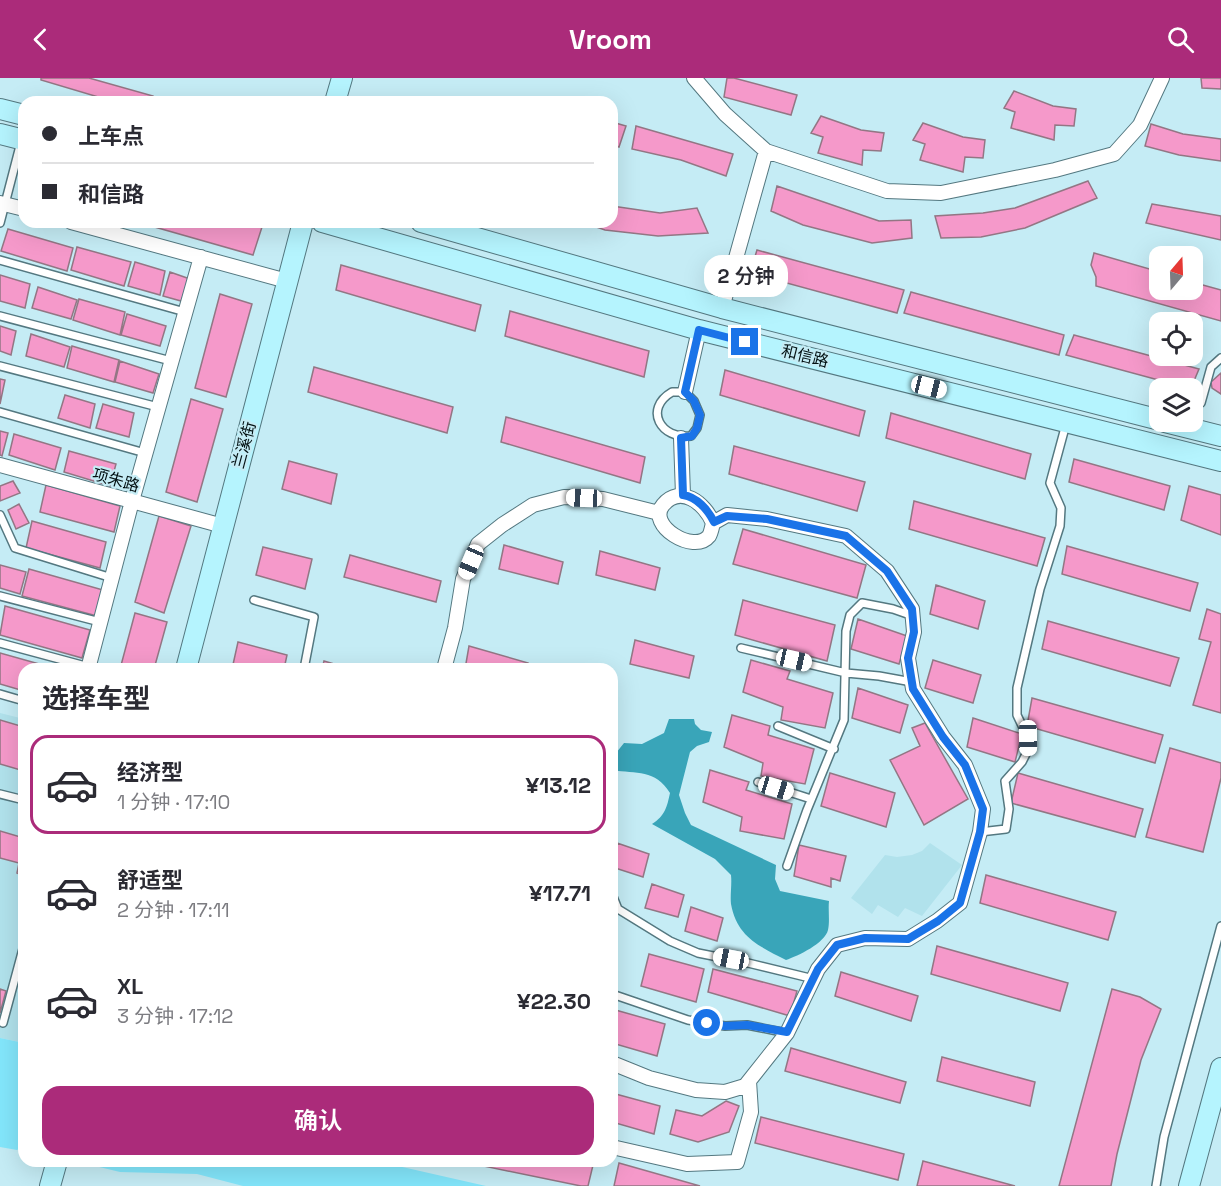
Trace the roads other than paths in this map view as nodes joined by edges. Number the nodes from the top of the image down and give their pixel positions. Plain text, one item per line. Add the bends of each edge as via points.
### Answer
1 (342, 78) edge
2 (694, 78) edge
3 (1162, 78) edge
4 (337, 96) edge
5 (0, 109) edge
6 (18, 114) edge
7 (0, 134) edge
8 (18, 139) edge
9 (766, 151) junction
10 (18, 155) edge
11 (2, 203) edge
12 (18, 207) edge
13 (0, 223) edge
14 (93, 228) edge
15 (301, 228) edge
16 (343, 228) edge
17 (442, 228) edge
18 (201, 257) junction
19 (0, 260) edge
20 (287, 281) junction
21 (722, 308) junction
22 (186, 312) junction
23 (0, 316) edge
24 (699, 330) junction
25 (1221, 358) edge
26 (171, 362) junction
27 (0, 366) edge
28 (685, 392) junction
29 (1203, 396) edge
30 (158, 407) junction
31 (0, 412) edge
32 (1149, 417) edge
33 (1067, 421) junction
34 (1203, 432) edge
35 (1221, 436) edge
36 (681, 438) junction
37 (145, 453) junction
38 (1221, 461) edge
39 (0, 465) edge
40 (683, 495) junction
41 (132, 501) junction
42 (659, 513) junction
43 (0, 515) edge
44 (714, 522) junction
45 (223, 526) junction
46 (112, 578) junction
47 (0, 596) edge
48 (254, 600) dead end
49 (913, 616) junction
50 (100, 622) junction
51 (0, 643) edge
52 (741, 648) dead end
53 (71, 663) edge
54 (90, 663) edge
55 (188, 663) edge
56 (305, 663) edge
57 (446, 663) edge
58 (846, 673) junction
59 (912, 682) junction
60 (0, 694) edge
61 (18, 699) edge
62 (778, 726) dead end
63 (834, 749) junction
64 (758, 782) dead end
65 (0, 794) edge
66 (18, 799) edge
67 (812, 799) junction
68 (980, 832) junction
69 (787, 866) dead end
70 (618, 909) edge
71 (1221, 926) edge
72 (18, 968) edge
73 (814, 979) junction
74 (618, 996) edge
75 (3, 1023) dead end
76 (787, 1032) junction
77 (618, 1065) edge
78 (1221, 1068) edge
79 (626, 1070) junction
80 (618, 1071) edge
81 (749, 1080) junction
82 (618, 1148) edge
83 (55, 1167) edge
84 (50, 1186) edge
85 (1156, 1186) edge
86 (1189, 1186) edge

1 - 4 street
2 - 9 street via 724,114
3 - 9 street via 1140,125 1114,154 941,193 887,191
5 - 6 street
7 - 8 street
9 - 21 street
10 - 11 lane
11 - 12 street
11 - 13 lane
14 - 18 street
15 - 20 street, 兰溪街
16 - 24 street, 和信路
17 - 21 street, 和信路
18 - 20 street
18 - 22 street
19 - 22 lane
20 - 45 street, 兰溪街
21 - 32 street, 和信路
22 - 26 street
23 - 26 lane
24 - 28 street
24 - 33 street, 和信路
25 - 29 lane via 1211,367
26 - 30 street
27 - 30 lane
28 - 36 lane via 700,415 692,436
28 - 36 lane via 672,392 658,408 662,428
30 - 37 street
31 - 37 lane
33 - 38 street, 和信路
33 - 68 lane via 1050,483 1061,508 1060,526 1040,589 1017,688 1017,714 1028,738 1028,750 1005,781 1009,809 1006,829
34 - 35 street
36 - 40 street
37 - 41 street
39 - 41 street, 项朱路
40 - 42 street via 670,498
40 - 44 street via 699,503
41 - 45 street, 项朱路
41 - 46 street
42 - 44 street via 662,524 673,535 692,542 702,542 710,535
42 - 57 street via 603,498 564,497 533,504 502,525 478,544 463,579
43 - 46 lane via 15,548
44 - 49 street via 727,516 767,519 846,536 887,571
45 - 55 street, 兰溪街
46 - 50 street
47 - 50 lane
48 - 56 lane via 314,617
49 - 58 lane via 873,604 862,603 855,608 846,630
49 - 59 street via 908,658
50 - 54 street
51 - 53 lane
52 - 58 lane
58 - 59 lane
58 - 63 lane via 844,720
59 - 68 street via 943,737 965,765 983,809
60 - 61 lane
62 - 63 lane
63 - 67 lane
64 - 67 lane
65 - 66 lane
67 - 69 lane
68 - 73 street via 960,903 908,939 865,938 837,945
70 - 73 lane via 698,953
71 - 85 lane via 1164,1137
72 - 75 lane
73 - 76 street
74 - 76 lane via 688,1020
76 - 81 street
77 - 79 street
78 - 86 street
79 - 80 lane
79 - 81 street via 696,1090 725,1092 745,1086
81 - 82 street via 751,1112 737,1162 687,1164
83 - 84 street

